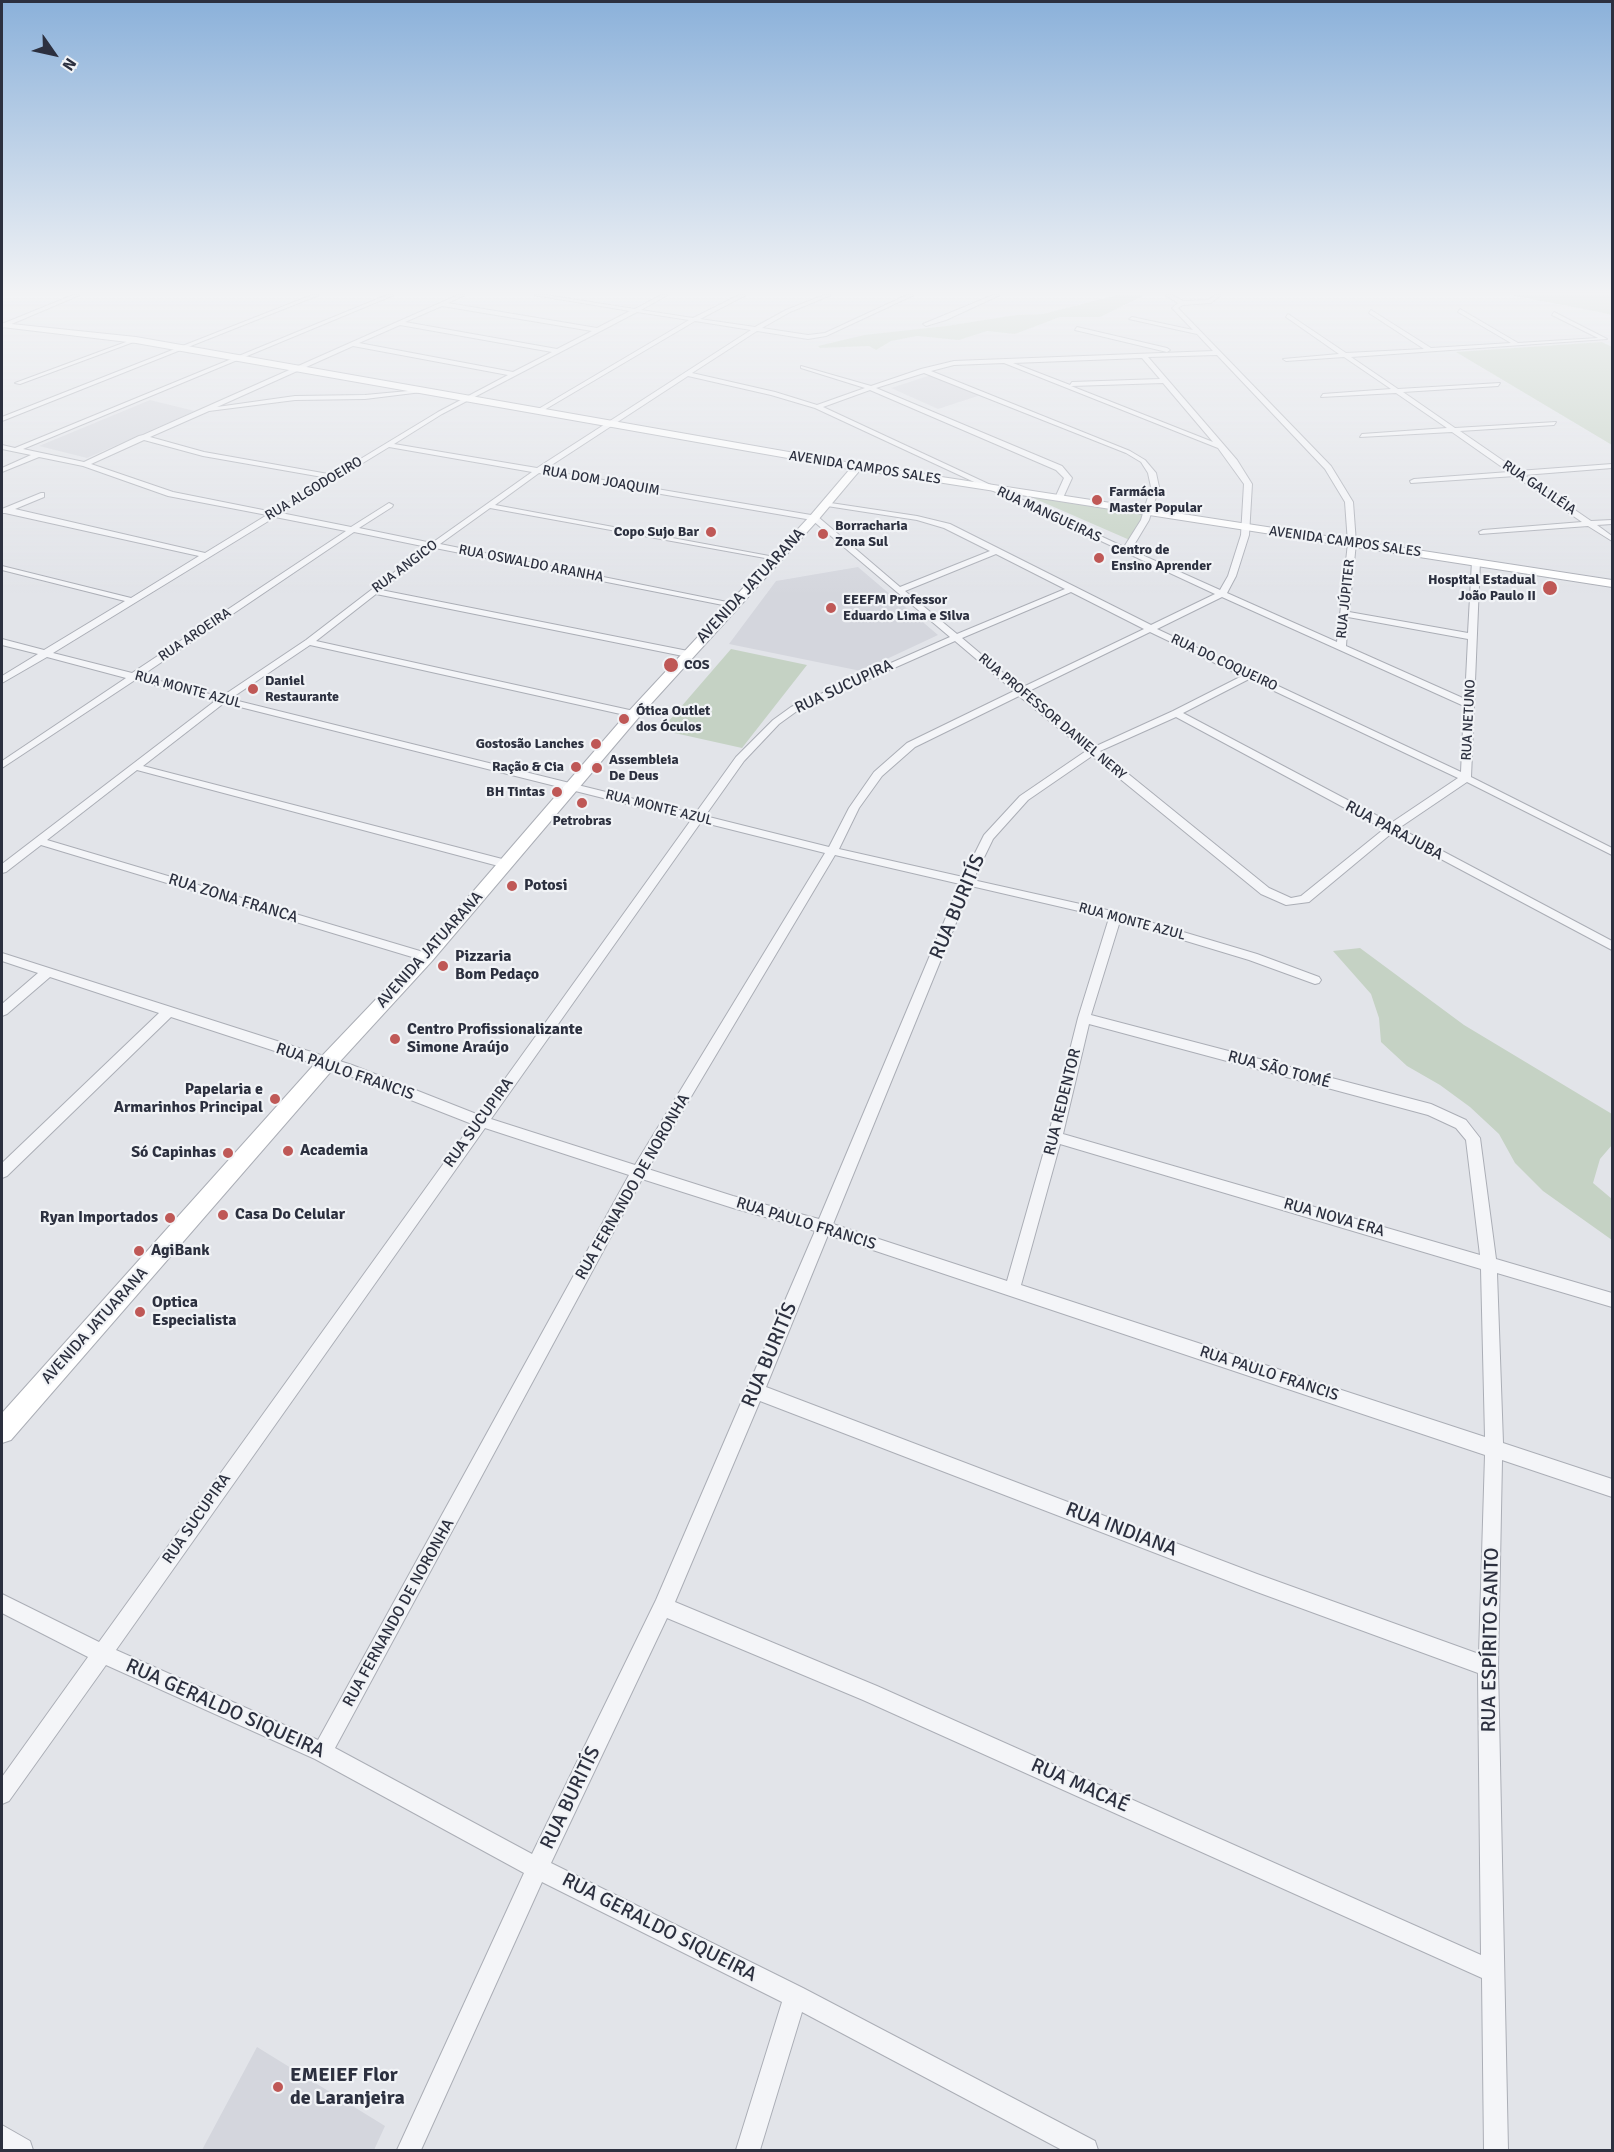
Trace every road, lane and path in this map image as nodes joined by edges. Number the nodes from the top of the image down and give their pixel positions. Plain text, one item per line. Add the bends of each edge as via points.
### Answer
1 (60, 395) edge
2 (147, 395) edge
3 (235, 395) edge
4 (386, 395) edge
5 (442, 395) edge
6 (471, 395) edge
7 (565, 395) edge
8 (653, 395) edge
9 (782, 395) edge
10 (848, 395) edge
11 (890, 395) edge
12 (987, 395) edge
13 (1092, 395) edge
14 (1176, 395) edge
15 (1260, 395) edge
16 (1330, 395) edge
17 (1403, 395) edge
18 (1323, 396) dead end
19 (464, 399) junction
20 (817, 407) junction
21 (201, 411) junction
22 (537, 412) junction
23 (2, 418) edge
24 (1554, 423) dead end
25 (607, 424) junction
26 (1454, 430) junction
27 (1362, 436) dead end
28 (141, 438) junction
29 (387, 445) junction
30 (2, 447) edge
31 (1221, 448) junction
32 (18, 449) junction
33 (39, 454) junction
34 (85, 464) junction
35 (1612, 466) edge
36 (857, 467) junction
37 (2, 470) edge
38 (539, 470) junction
39 (1516, 473) junction
40 (334, 477) junction
41 (1414, 481) dead end
42 (987, 487) junction
43 (41, 495) dead end
44 (1059, 498) junction
45 (827, 504) junction
46 (389, 506) dead end
47 (490, 506) junction
48 (4, 511) edge
49 (1148, 513) junction
50 (274, 514) junction
51 (814, 518) junction
52 (1612, 522) edge
53 (1592, 524) junction
54 (1244, 528) junction
55 (352, 530) junction
56 (1483, 532) dead end
57 (1612, 539) edge
58 (1352, 543) junction
59 (434, 545) junction
60 (997, 551) junction
61 (1126, 551) junction
62 (204, 555) junction
63 (776, 558) junction
64 (1479, 561) junction
65 (2, 568) edge
66 (1612, 577) edge
67 (1612, 584) edge
68 (1071, 589) junction
69 (899, 590) junction
70 (374, 591) junction
71 (1222, 594) junction
72 (130, 600) junction
73 (733, 604) junction
74 (1346, 614) junction
75 (1151, 629) junction
76 (956, 637) junction
77 (1473, 637) junction
78 (2, 642) edge
79 (309, 642) junction
80 (1341, 646) junction
81 (45, 653) junction
82 (688, 654) junction
83 (134, 675) junction
84 (1250, 675) junction
85 (2, 680) edge
86 (1019, 691) junction
87 (222, 700) junction
88 (1470, 705) junction
89 (1176, 713) junction
90 (634, 714) junction
91 (1092, 751) junction
92 (2, 765) edge
93 (136, 767) junction
94 (1466, 778) junction
95 (574, 788) junction
96 (699, 818) junction
97 (1390, 829) junction
98 (40, 841) junction
99 (832, 851) junction
100 (1612, 852) edge
101 (506, 864) junction
102 (2, 869) edge
103 (969, 881) junction
104 (1298, 902) joint
105 (1116, 916) junction
106 (1612, 946) edge
107 (2, 957) edge
108 (426, 957) junction
109 (48, 972) junction
110 (1315, 980) dead end
111 (2, 1011) edge
112 (167, 1013) junction
113 (1084, 1018) junction
114 (327, 1063) junction
115 (480, 1121) junction
116 (1469, 1132) joint
117 (1055, 1137) junction
118 (639, 1171) junction
119 (2, 1172) edge
120 (823, 1227) junction
121 (1489, 1263) junction
122 (1012, 1289) junction
123 (1612, 1300) edge
124 (756, 1391) junction
125 (2, 1431) edge
126 (1494, 1449) junction
127 (1612, 1488) edge
128 (2, 1603) edge
129 (663, 1606) junction
130 (101, 1653) junction
131 (1488, 1667) junction
132 (322, 1752) junction
133 (2, 1794) edge
134 (537, 1868) junction
135 (1494, 1972) junction
136 (795, 1996) junction
137 (2, 2137) edge
138 (21, 2151) edge
139 (409, 2151) edge
140 (748, 2151) edge
141 (1086, 2151) edge
142 (1496, 2151) edge

1 - 23 street
2 - 32 street
3 - 21 street
4 - 21 street via 295,398
5 - 19 street, AVENIDA CAMPOS SALES
6 - 19 street, RUA ALGODOEIRO
7 - 22 street
8 - 25 street, RUA ANGICO
9 - 20 street, RUA MANGUEIRAS
10 - 20 street
11 - 44 street via 1059,468 1068,478
12 - 49 street via 1143,461 1152,473 1155,487
13 - 31 street
14 - 31 street
15 - 58 street, RUA JÚPITER via 1336,479 1349,502
16 - 18 street
17 - 26 street, RUA GALILÉIA
19 - 22 street, AVENIDA CAMPOS SALES
19 - 29 street, RUA ALGODOEIRO
20 - 42 street, RUA MANGUEIRAS
21 - 28 street
22 - 25 street, AVENIDA CAMPOS SALES
24 - 26 street
25 - 36 street, AVENIDA CAMPOS SALES
25 - 38 street, RUA ANGICO
26 - 27 street
26 - 39 street, RUA GALILÉIA
28 - 34 street
28 - 40 street via 202,454
29 - 38 street, RUA DOM JOAQUIM
29 - 40 street, RUA ALGODOEIRO
30 - 32 street, RUA OSWALDO ARANHA
31 - 54 street via 1248,484
32 - 33 street, RUA OSWALDO ARANHA
33 - 34 street, RUA OSWALDO ARANHA
33 - 37 street
34 - 50 street, RUA OSWALDO ARANHA via 158,491
35 - 39 street
36 - 42 street, AVENIDA CAMPOS SALES
36 - 45 street, AVENIDA JATUARANA
38 - 47 street, RUA ANGICO
38 - 51 street, RUA DOM JOAQUIM
39 - 41 street
39 - 53 street, RUA GALILÉIA
40 - 50 street, RUA ALGODOEIRO
42 - 44 street, AVENIDA CAMPOS SALES
42 - 61 street, RUA MANGUEIRAS
43 - 48 street
44 - 49 street, AVENIDA CAMPOS SALES
45 - 51 street, AVENIDA JATUARANA
45 - 60 street, RUA DO COQUEIRO via 930,521
46 - 55 street, RUA AROEIRA
47 - 59 street, RUA ANGICO
47 - 63 street
48 - 62 street
49 - 54 street, AVENIDA CAMPOS SALES
49 - 61 street
50 - 55 street, RUA OSWALDO ARANHA
50 - 62 street, RUA ALGODOEIRO
51 - 63 street, AVENIDA JATUARANA
51 - 69 street, RUA PROFESSOR DANIEL NERY
52 - 53 street
53 - 56 street
53 - 57 street, RUA GALILÉIA
54 - 58 street, AVENIDA CAMPOS SALES
54 - 71 street via 1238,560
55 - 59 street, RUA OSWALDO ARANHA
55 - 83 street, RUA AROEIRA
58 - 64 street, AVENIDA CAMPOS SALES
58 - 74 street, RUA JÚPITER
59 - 70 street, RUA ANGICO
59 - 73 street, RUA OSWALDO ARANHA
60 - 68 street, RUA DO COQUEIRO
60 - 69 street
61 - 71 street, RUA MANGUEIRAS
62 - 72 street, RUA ALGODOEIRO
63 - 73 street, AVENIDA JATUARANA
64 - 66 street, AVENIDA CAMPOS SALES via 1506,561
64 - 67 street, AVENIDA CAMPOS SALES
64 - 77 street, RUA NETUNO
65 - 72 street
68 - 75 street, RUA DO COQUEIRO
68 - 76 street, RUA SUCUPIRA
69 - 76 street, RUA PROFESSOR DANIEL NERY
70 - 79 street, RUA ANGICO
70 - 82 street
71 - 75 street, RUA FERNANDO DE NORONHA
71 - 80 street, RUA MANGUEIRAS
72 - 81 street, RUA ALGODOEIRO
73 - 82 street, AVENIDA JATUARANA
74 - 77 street
74 - 80 street, RUA JÚPITER
75 - 84 street, RUA DO COQUEIRO
75 - 86 street, RUA FERNANDO DE NORONHA
76 - 86 street, RUA PROFESSOR DANIEL NERY
76 - 96 street, RUA SUCUPIRA via 794,709 740,759
77 - 88 street, RUA NETUNO
78 - 81 street, RUA MONTE AZUL
79 - 87 street, RUA ANGICO
79 - 90 street
80 - 88 street, RUA MANGUEIRAS
81 - 83 street, RUA MONTE AZUL
81 - 85 street, RUA ALGODOEIRO
82 - 90 street, AVENIDA JATUARANA
83 - 87 street, RUA MONTE AZUL
83 - 92 street, RUA AROEIRA
84 - 89 street, RUA BURITÍS
84 - 94 street, RUA DO COQUEIRO
86 - 91 street, RUA PROFESSOR DANIEL NERY
86 - 99 street, RUA FERNANDO DE NORONHA via 900,754 869,785
87 - 93 street, RUA ANGICO
87 - 95 street, RUA MONTE AZUL
88 - 94 street, RUA NETUNO
89 - 91 street, RUA BURITÍS
89 - 97 street, RUA PARAJUBA
90 - 95 street, AVENIDA JATUARANA
91 - 103 street, RUA BURITÍS via 1037,787 1010,811 988,837
91 - 104 street, RUA PROFESSOR DANIEL NERY via 1264,891
93 - 98 street, RUA ANGICO
93 - 101 street
94 - 97 street, RUA NETUNO
94 - 100 street, RUA DO COQUEIRO
95 - 96 street, RUA MONTE AZUL
95 - 101 street, AVENIDA JATUARANA
96 - 99 street, RUA MONTE AZUL
96 - 115 street, RUA SUCUPIRA
97 - 104 street, RUA NETUNO
97 - 106 street, RUA PARAJUBA
98 - 102 street, RUA ANGICO
98 - 108 street, RUA ZONA FRANCA
99 - 103 street, RUA MONTE AZUL
99 - 118 street, RUA FERNANDO DE NORONHA
101 - 108 street, AVENIDA JATUARANA
103 - 105 street, RUA MONTE AZUL
103 - 120 street, RUA BURITÍS
105 - 110 street, RUA MONTE AZUL
105 - 113 street, RUA REDENTOR
107 - 109 street, RUA PAULO FRANCIS
108 - 114 street, AVENIDA JATUARANA
109 - 111 street
109 - 112 street, RUA PAULO FRANCIS
112 - 114 street, RUA PAULO FRANCIS
112 - 119 street
113 - 116 street, RUA SÃO TOMÉ via 1431,1110 1452,1118
113 - 117 street, RUA REDENTOR
114 - 115 street, RUA PAULO FRANCIS
114 - 125 street, AVENIDA JATUARANA
115 - 118 street, RUA PAULO FRANCIS
115 - 130 street, RUA SUCUPIRA
116 - 121 street, RUA ESPÍRITO SANTO via 1475,1145
117 - 121 street, RUA NOVA ERA
117 - 122 street, RUA REDENTOR
118 - 120 street, RUA PAULO FRANCIS
118 - 132 street, RUA FERNANDO DE NORONHA
120 - 122 street, RUA PAULO FRANCIS
120 - 124 street, RUA BURITÍS
121 - 123 street, RUA NOVA ERA
121 - 126 street, RUA ESPÍRITO SANTO
122 - 126 street, RUA PAULO FRANCIS
124 - 129 street, RUA BURITÍS
124 - 131 street, RUA INDIANA
126 - 127 street, RUA PAULO FRANCIS
126 - 131 street, RUA ESPÍRITO SANTO
128 - 130 street, RUA GERALDO SIQUEIRA
129 - 134 street, RUA BURITÍS
129 - 135 street, RUA MACAÉ via 902,1707
130 - 132 street, RUA GERALDO SIQUEIRA
130 - 133 street, RUA SUCUPIRA
131 - 135 street, RUA ESPÍRITO SANTO
132 - 134 street, RUA GERALDO SIQUEIRA
134 - 136 street, RUA GERALDO SIQUEIRA
134 - 139 street, RUA BURITÍS
135 - 142 street, RUA ESPÍRITO SANTO
136 - 140 street
136 - 141 street, RUA GERALDO SIQUEIRA
137 - 138 street

